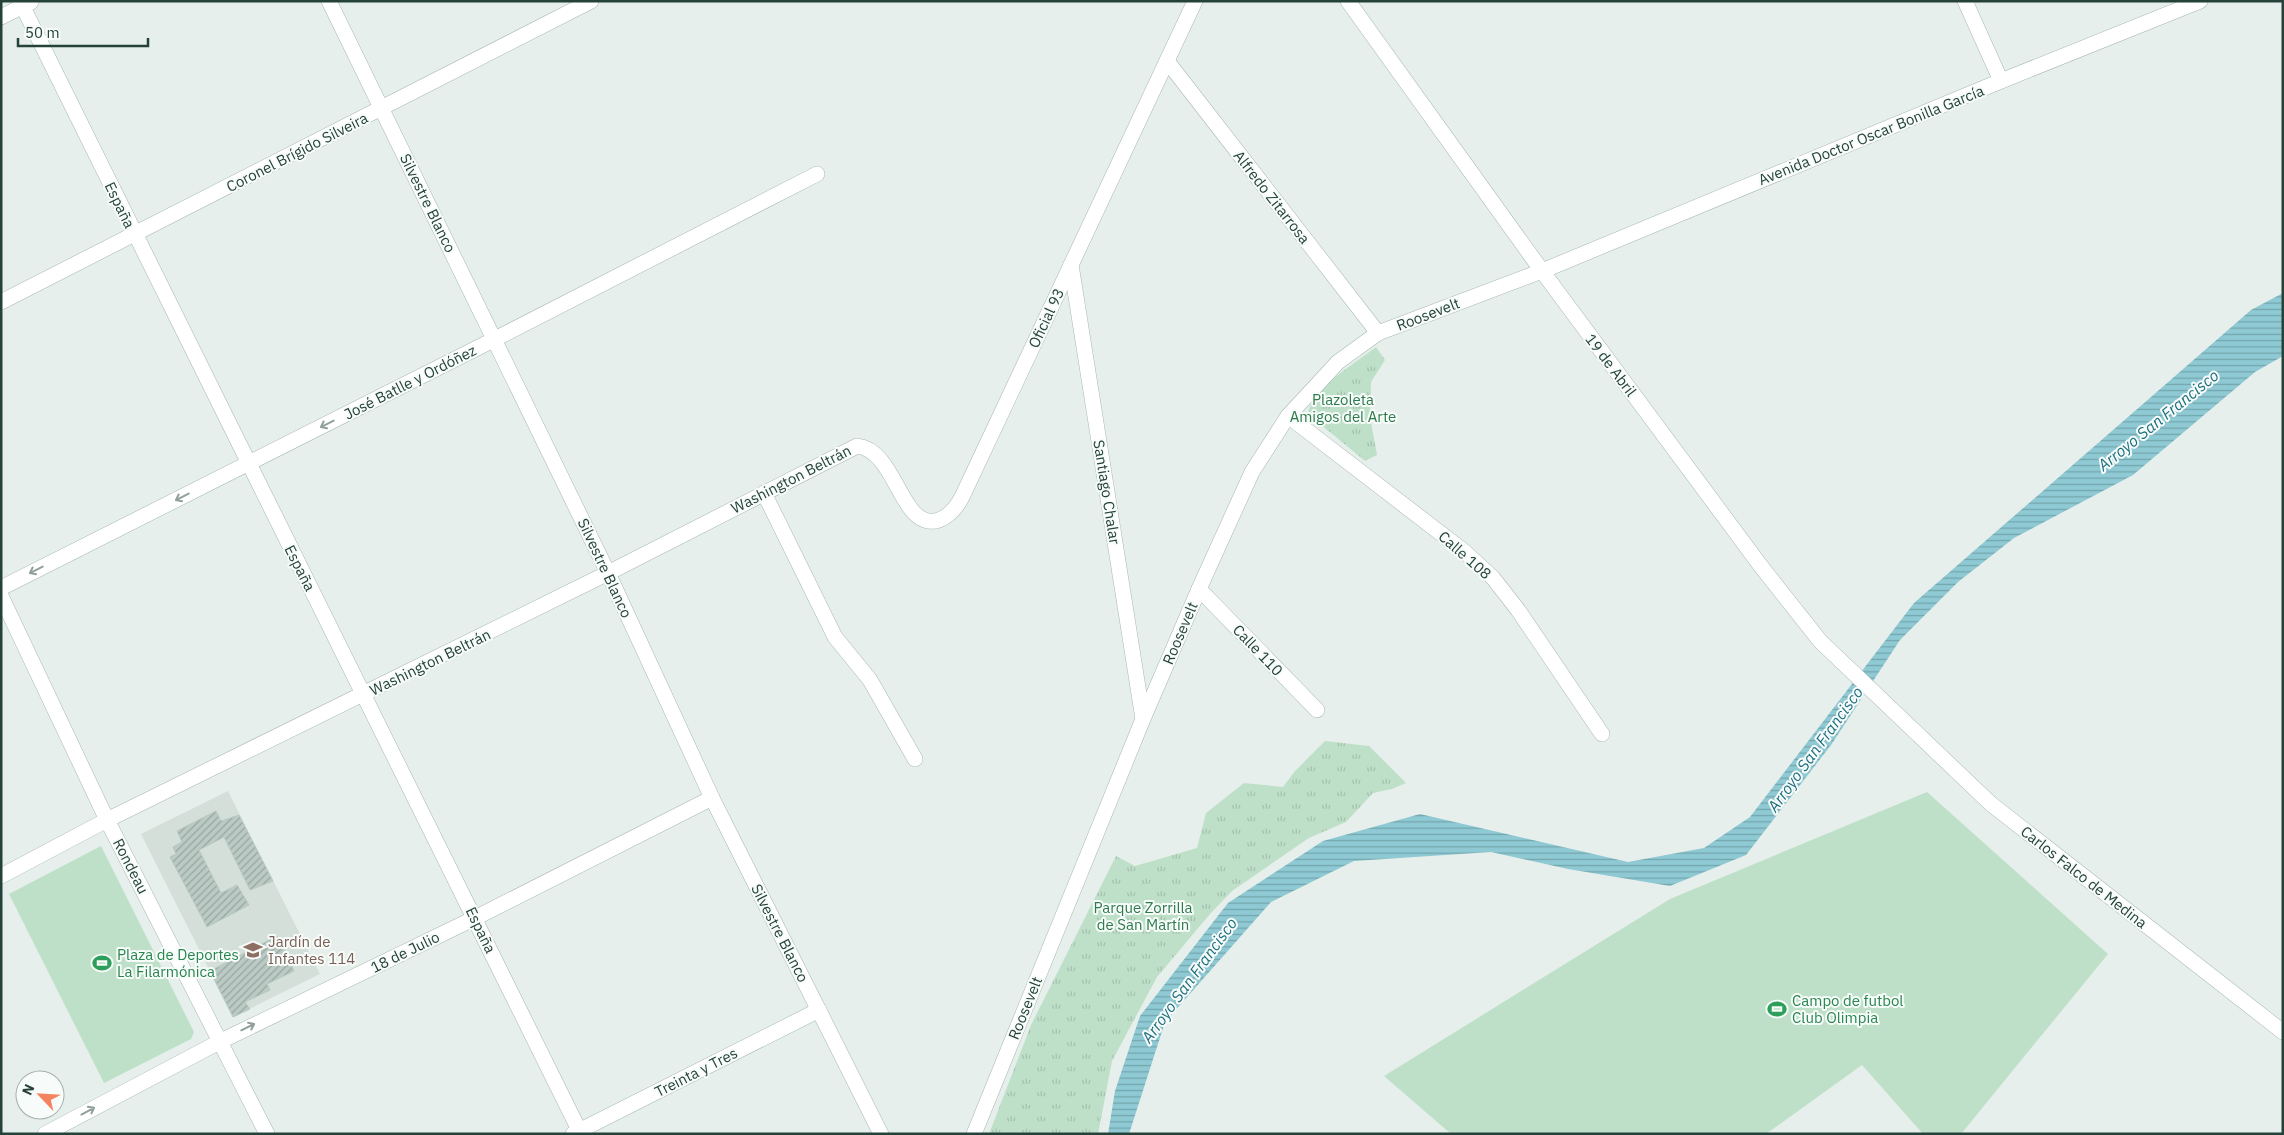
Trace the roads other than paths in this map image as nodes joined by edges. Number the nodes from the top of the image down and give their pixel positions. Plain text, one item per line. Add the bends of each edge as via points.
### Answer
1 (329, 1) edge
2 (591, 1) edge
3 (1195, 1) edge
4 (1348, 1) edge
5 (1965, 1) edge
6 (2200, 1) edge
7 (25, 3) edge
8 (1, 17) edge
9 (1167, 61) junction
10 (2001, 81) junction
11 (381, 110) junction
12 (817, 174) dead end
13 (134, 233) junction
14 (1071, 265) junction
15 (1542, 271) junction
16 (1, 302) edge
17 (1378, 333) junction
18 (495, 339) junction
19 (1288, 416) junction
20 (857, 446) joint
21 (248, 464) junction
22 (764, 493) junction
23 (608, 573) junction
24 (1, 588) edge
25 (1199, 589) junction
26 (1, 596) edge
27 (363, 694) junction
28 (1317, 710) dead end
29 (1893, 713) joint
30 (1144, 718) junction
31 (1602, 734) dead end
32 (916, 759) dead end
33 (712, 798) junction
34 (107, 820) junction
35 (1, 876) edge
36 (475, 918) junction
37 (819, 1010) junction
38 (2283, 1032) edge
39 (220, 1041) junction
40 (578, 1133) edge
41 (45, 1134) edge
42 (267, 1134) edge
43 (881, 1134) edge
44 (974, 1134) edge

1 - 11 street, Silvestre Blanco
2 - 11 street, Coronel Brígido Silveira
3 - 9 street, Oficial 93
4 - 15 street, 19 de Abril
5 - 10 street
6 - 10 street, Avenida Doctor Oscar Bonilla García
7 - 8 street
7 - 13 street, España
9 - 14 street, Oficial 93
9 - 17 street, Alfredo Zitarrosa
10 - 15 street, Avenida Doctor Oscar Bonilla García
11 - 13 street, Coronel Brígido Silveira
11 - 18 street, Silvestre Blanco
12 - 18 street, José Batlle y Ordóñez
13 - 16 street, Coronel Brígido Silveira
13 - 21 street, España
14 - 20 street, Oficial 93 via 955,510 946,518 934,521 922,518 912,510 885,467 870,450
14 - 30 street, Santiago Chalar
15 - 17 street, Roosevelt
15 - 29 street, 19 de Abril via 1820,641
17 - 19 street, Roosevelt via 1338,362
18 -> 21 street, José Batlle y Ordóñez
18 - 23 street, Silvestre Blanco
19 - 25 street, Roosevelt via 1252,472
19 - 31 street, Calle 108 via 1465,552 1493,578
20 - 22 street, Washington Beltrán
21 -> 24 street, José Batlle y Ordóñez
21 - 27 street, España
22 - 23 street, Washington Beltrán
22 - 32 street via 835,637 870,680
23 - 27 street, Washington Beltrán
23 - 33 street, Silvestre Blanco
25 - 28 street, Calle 110
25 - 30 street, Roosevelt
26 - 34 street, Rondeau
27 - 34 street, Washington Beltrán
27 - 36 street, España
29 - 38 street, Carlos Falco de Medina via 1991,804
30 - 44 street, Roosevelt
33 - 36 street, 18 de Julio
33 - 37 street, Silvestre Blanco
34 - 35 street, Washington Beltrán
34 - 39 street, Rondeau
39 -> 36 street, 18 de Julio
36 - 40 street, España
37 - 40 street, Treinta y Tres
37 - 43 street, Silvestre Blanco
41 -> 39 street, 18 de Julio
39 - 42 street, Rondeau

